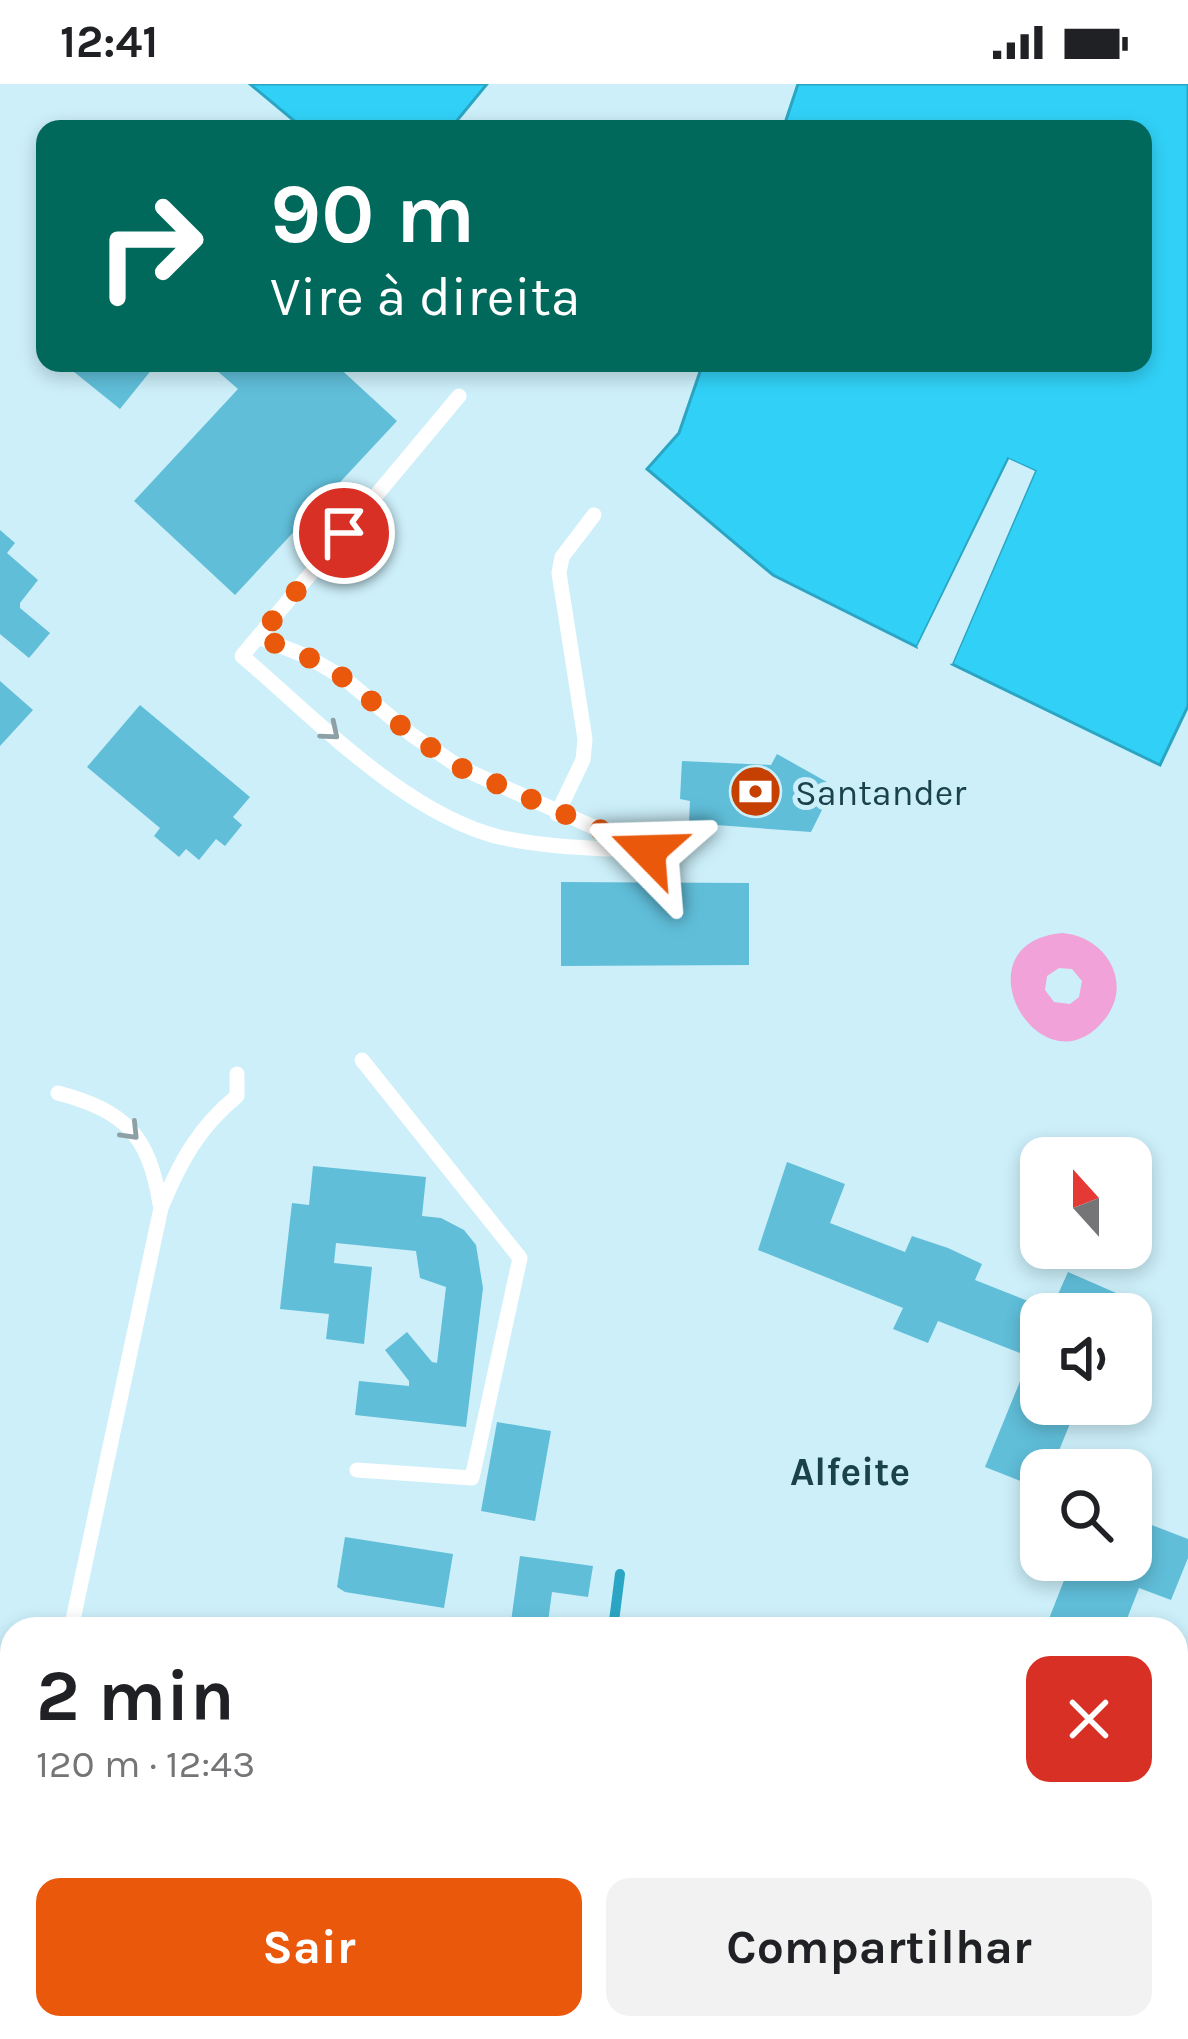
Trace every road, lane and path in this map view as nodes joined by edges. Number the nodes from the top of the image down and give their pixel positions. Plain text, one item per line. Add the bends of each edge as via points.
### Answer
1 (459, 396) dead end
2 (595, 515) dead end
3 (259, 637) junction
4 (557, 814) junction
5 (362, 1060) dead end
6 (237, 1074) dead end
7 (58, 1094) dead end
8 (161, 1208) junction
9 (356, 1470) dead end
10 (74, 1617) edge

1 - 3 lane
2 - 4 lane via 559,573 585,740
3 - 4 lane via 344,678 461,768
3 -> 4 lane via 242,656 405,791 449,817 499,837 648,851
5 - 9 lane via 520,1258 472,1478
6 - 8 lane via 237,1096 184,1154
7 -> 8 lane via 110,1112 142,1142
8 - 10 lane

